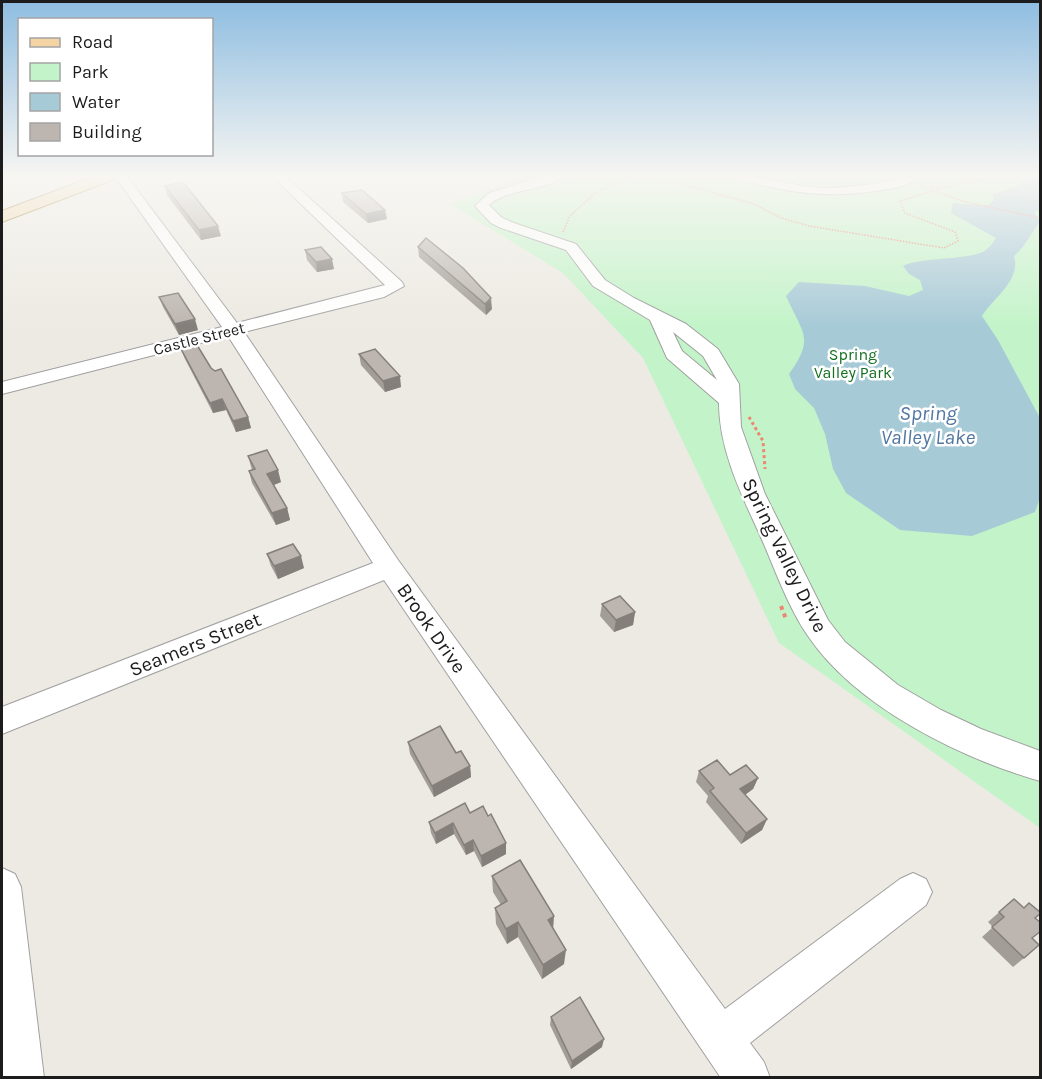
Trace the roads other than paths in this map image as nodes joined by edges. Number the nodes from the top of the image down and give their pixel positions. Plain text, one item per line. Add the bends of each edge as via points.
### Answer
1 (157, 225) edge
2 (331, 225) edge
3 (507, 225) edge
4 (658, 318) junction
5 (233, 330) junction
6 (2, 388) edge
7 (738, 409) junction
8 (389, 567) junction
9 (2, 721) edge
10 (1041, 766) edge
11 (2, 887) edge
12 (913, 892) dead end
13 (721, 1040) junction
14 (22, 1077) edge
15 (748, 1077) edge

1 - 5 street, Brook Drive
2 - 5 street, Castle Street via 396,286
3 - 4 street, Spring Valley Drive via 571,247 599,283
4 - 7 street via 674,354
4 - 7 street, Spring Valley Drive via 680,328 711,353
5 - 6 street, Castle Street
5 - 8 street, Brook Drive
7 - 10 street, Spring Valley Drive via 730,426 753,494 817,627 835,650 858,672 930,720
8 - 9 street, Seamers Street
8 - 13 street, Brook Drive
11 - 14 street
12 - 13 street
13 - 15 street, Brook Drive

